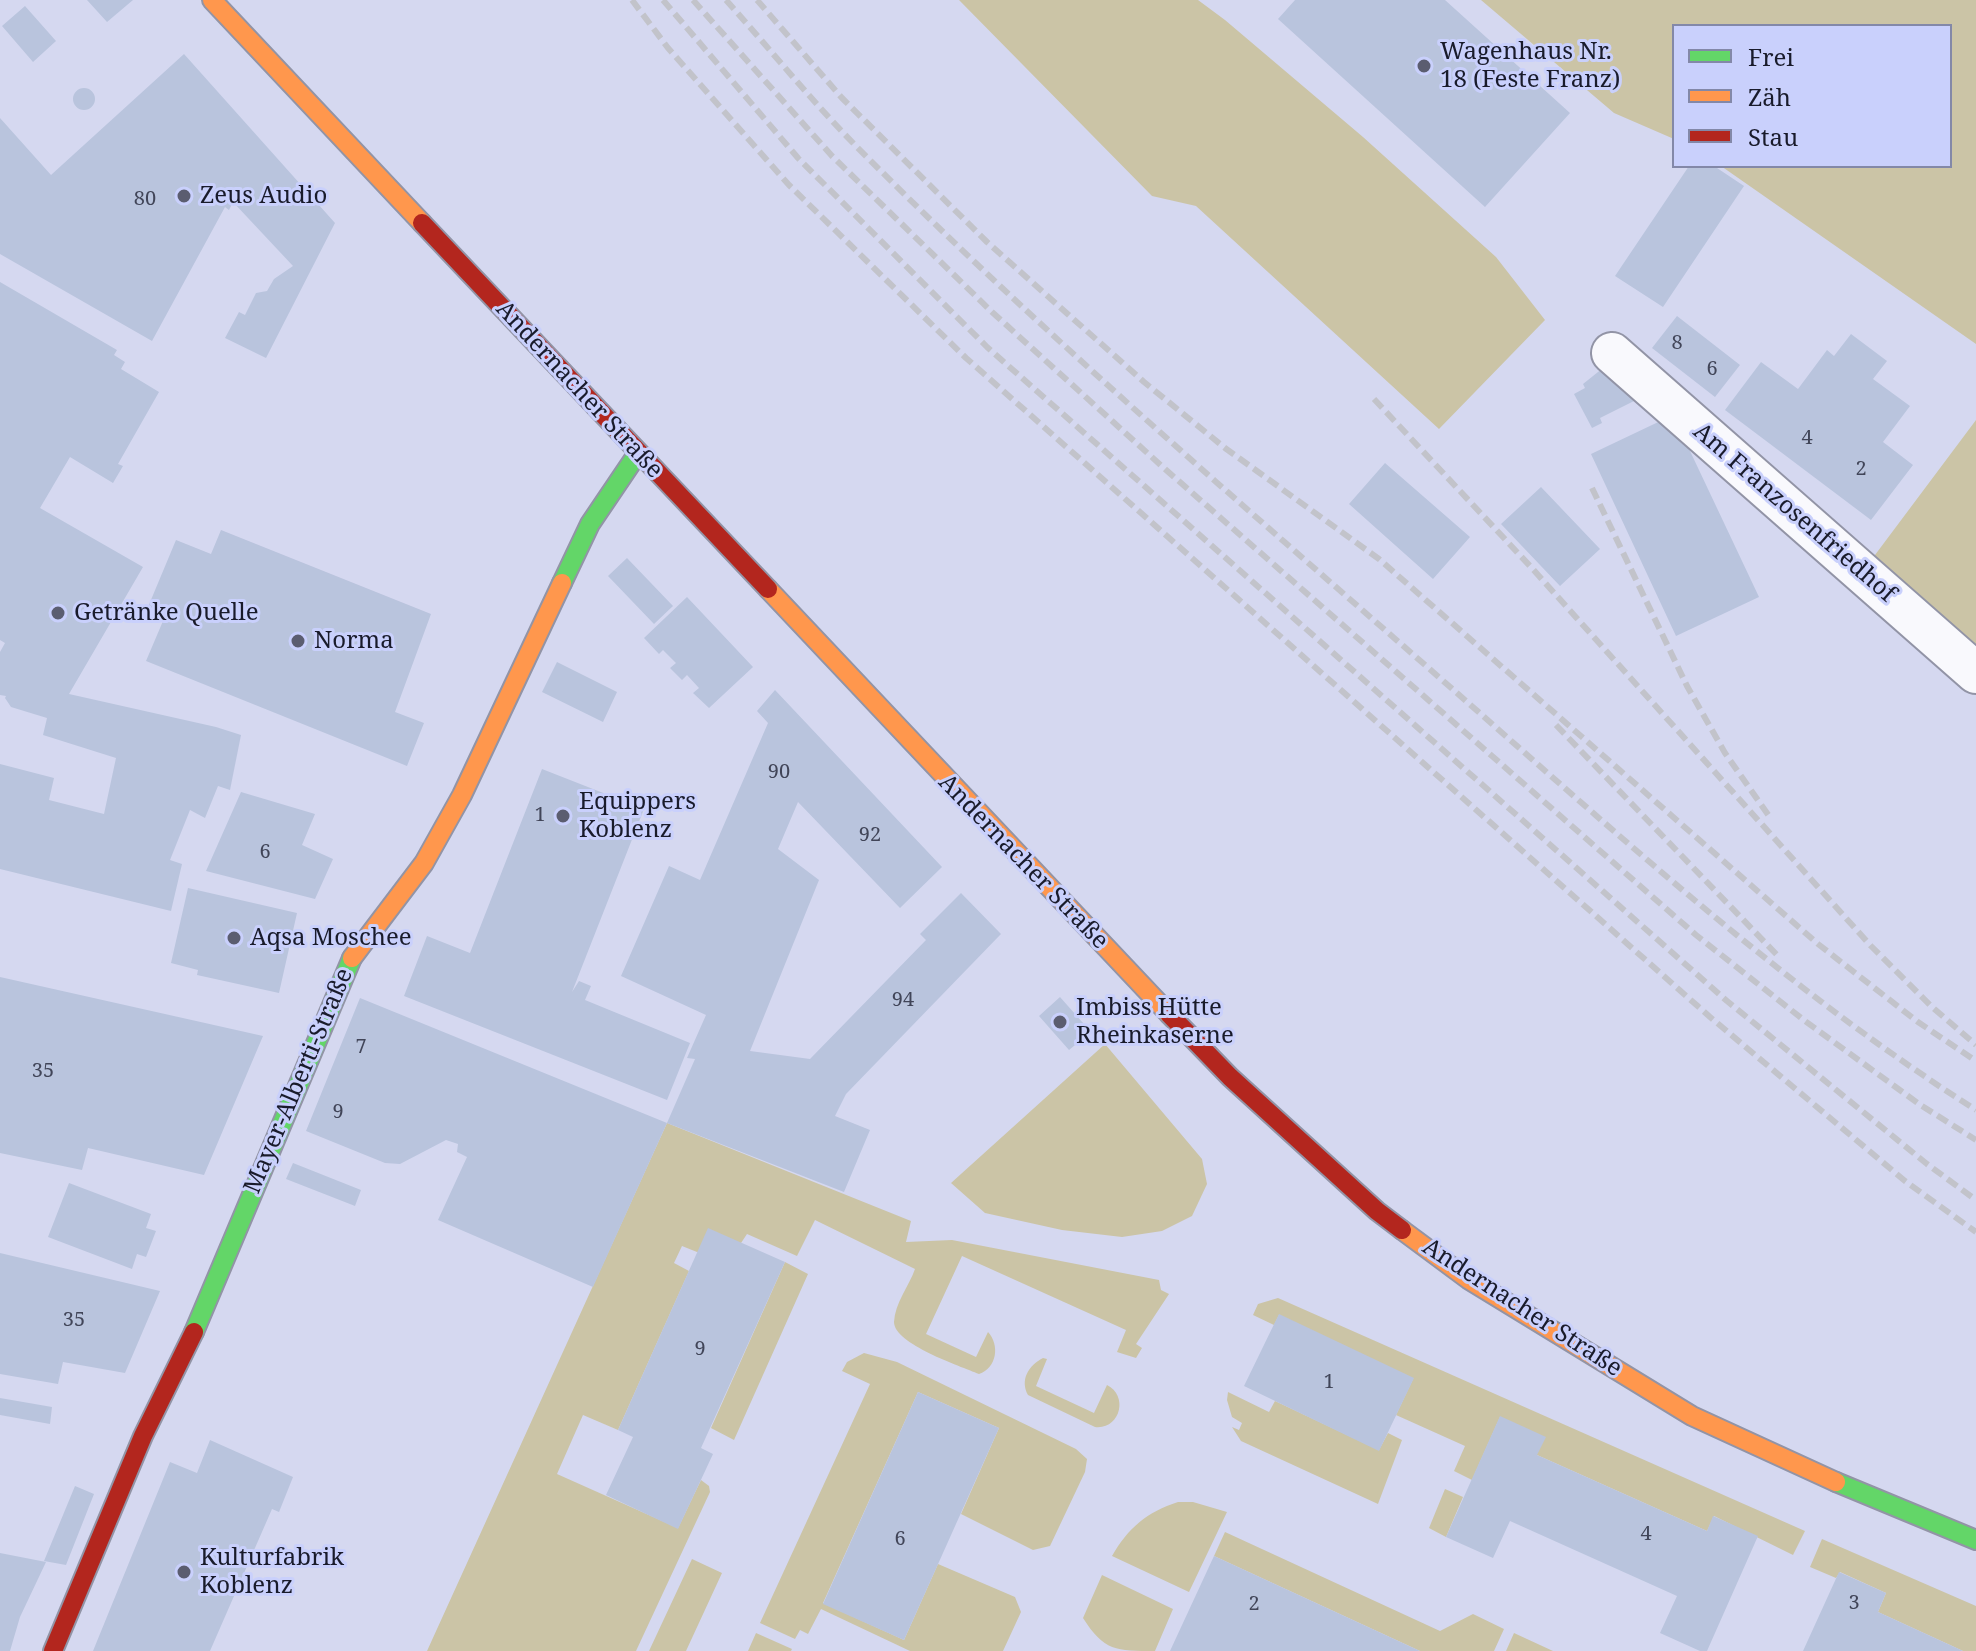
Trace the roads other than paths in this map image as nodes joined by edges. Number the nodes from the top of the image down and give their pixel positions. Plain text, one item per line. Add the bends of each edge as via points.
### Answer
1 (212, 0) edge
2 (1612, 353) dead end
3 (638, 453) junction
4 (1976, 673) edge
5 (1976, 1540) edge
6 (53, 1651) edge

1 - 3 street, Andernacher Straße
2 - 4 street, Am Franzosenfriedhof
3 - 5 street, Andernacher Straße via 1220,1067 1377,1211 1468,1279 1692,1416
3 - 6 street, Mayer-Alberti-Straße via 590,524 462,795 424,863 350,960

